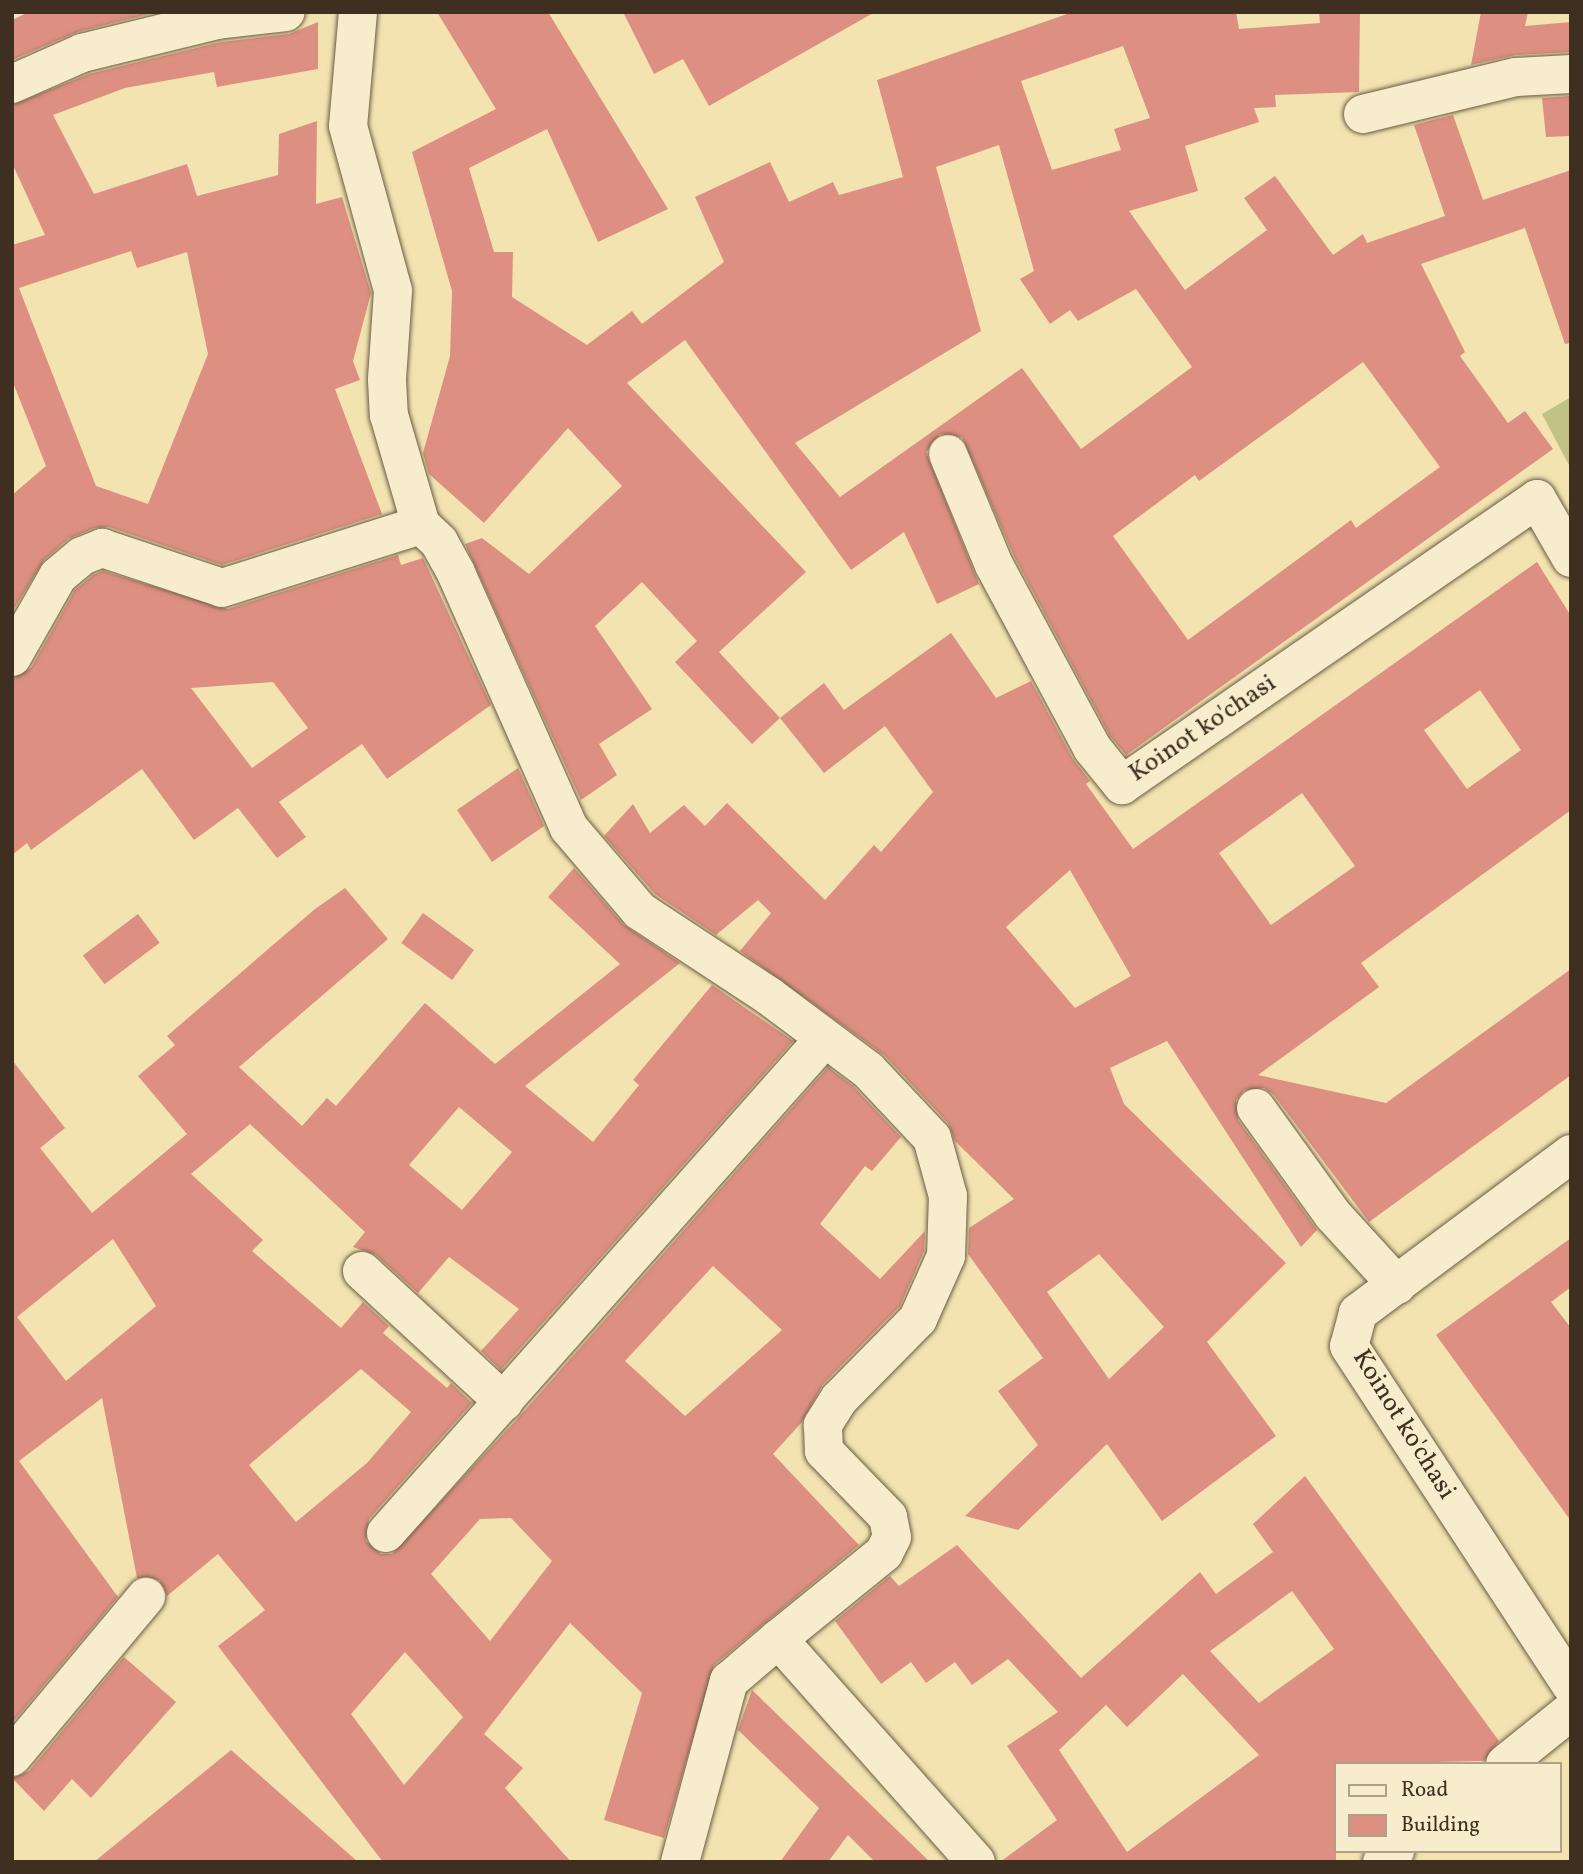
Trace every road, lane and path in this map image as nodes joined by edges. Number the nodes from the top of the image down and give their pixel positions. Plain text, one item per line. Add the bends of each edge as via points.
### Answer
1 (286, 12) edge
2 (358, 12) edge
3 (1571, 74) edge
4 (12, 84) edge
5 (1363, 114) dead end
6 (948, 454) dead end
7 (421, 525) junction
8 (1571, 558) edge
9 (12, 657) edge
10 (824, 1039) junction
11 (1256, 1108) dead end
12 (1571, 1154) edge
13 (362, 1271) dead end
14 (1398, 1285) junction
15 (504, 1402) junction
16 (386, 1533) dead end
17 (146, 1597) dead end
18 (778, 1639) junction
19 (1571, 1685) edge
20 (1571, 1711) edge
21 (12, 1757) edge
22 (1507, 1762) edge
23 (680, 1862) edge
24 (976, 1862) edge

1 - 4 street via 217,20 82,53
2 - 7 street via 348,126 393,290 389,415
3 - 5 street via 1517,77
6 - 8 street, Koinot ko'chasi via 994,565 1091,748 1122,785 1537,499
7 - 9 street via 222,588 102,548 82,556 58,576
7 - 10 street via 439,542 456,573 569,828 640,911 769,996
10 - 15 street
10 - 18 street via 868,1070 932,1138 948,1196 946,1256 918,1319 839,1399 823,1425 824,1451 888,1517 892,1537 884,1553
11 - 14 street via 1332,1215
12 - 14 street, Koinot ko'chasi
13 - 15 street
14 - 19 street, Koinot ko'chasi via 1358,1313 1349,1346
15 - 16 street
17 - 21 street
18 - 23 street via 729,1681
18 - 24 street
20 - 22 street

